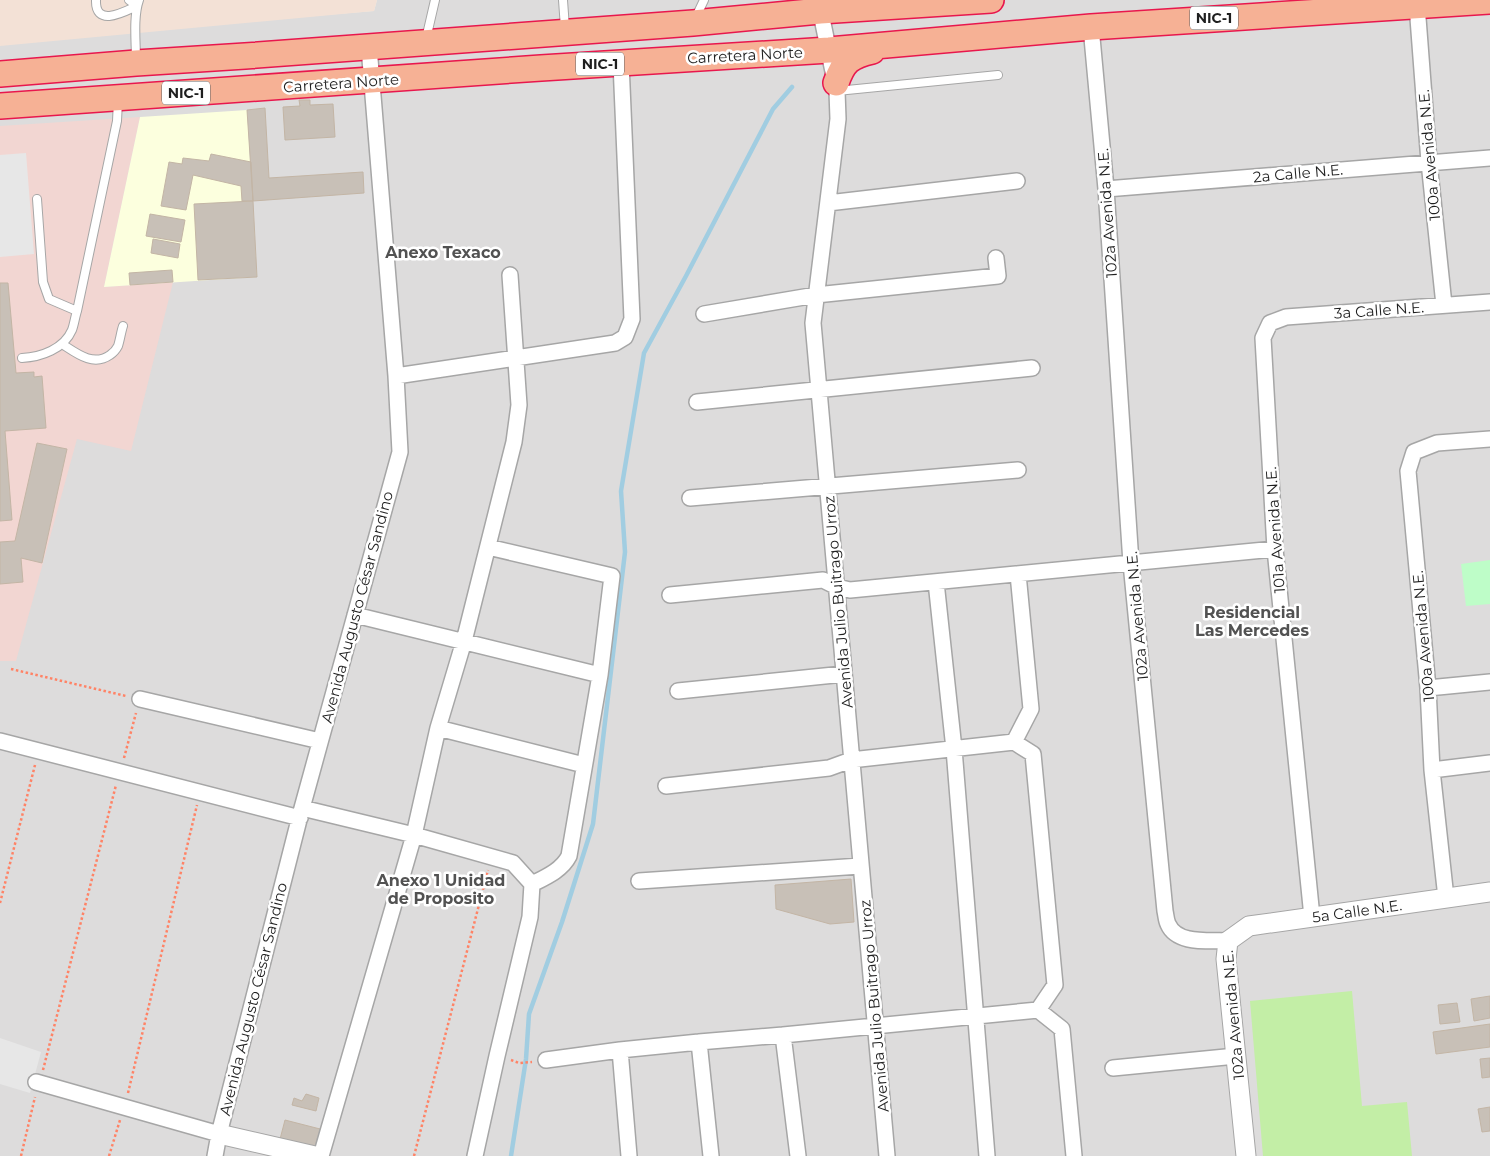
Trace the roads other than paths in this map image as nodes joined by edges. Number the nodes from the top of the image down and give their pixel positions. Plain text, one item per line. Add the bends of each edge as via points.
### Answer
1 (96, 0) edge
2 (129, 0) edge
3 (434, 0) edge
4 (563, 0) edge
5 (704, 0) edge
6 (991, 0) edge
7 (1490, 1) edge
8 (138, 3) edge
9 (819, 5) edge
10 (1418, 5) junction
11 (693, 23) junction
12 (1091, 27) junction
13 (566, 32) junction
14 (425, 43) junction
15 (902, 44) junction
16 (369, 47) junction
17 (829, 50) junction
18 (136, 63) junction
19 (620, 63) junction
20 (9, 74) edge
21 (998, 75) dead end
22 (371, 80) junction
23 (837, 87) junction
24 (118, 98) junction
25 (0, 106) edge
26 (1490, 158) edge
27 (1429, 162) junction
28 (1017, 181) dead end
29 (1106, 189) junction
30 (37, 200) dead end
31 (828, 202) junction
32 (996, 258) dead end
33 (510, 274) dead end
34 (816, 295) junction
35 (1490, 302) edge
36 (1444, 305) junction
37 (77, 311) junction
38 (704, 314) dead end
39 (1270, 323) joint
40 (123, 326) dead end
41 (62, 344) junction
42 (22, 358) dead end
43 (516, 359) junction
44 (1032, 368) dead end
45 (396, 376) junction
46 (819, 389) junction
47 (697, 402) dead end
48 (1490, 439) edge
49 (1018, 470) dead end
50 (828, 487) junction
51 (690, 498) dead end
52 (488, 547) junction
53 (1275, 550) junction
54 (1131, 563) junction
55 (1018, 574) junction
56 (936, 582) junction
57 (837, 587) junction
58 (670, 595) dead end
59 (355, 615) junction
60 (464, 641) junction
61 (844, 674) junction
62 (600, 675) junction
63 (1490, 682) edge
64 (1428, 688) junction
65 (678, 691) dead end
66 (140, 700) road end
67 (438, 728) junction
68 (320, 741) junction
69 (0, 742) edge
70 (1014, 742) junction
71 (954, 749) junction
72 (852, 760) junction
73 (1490, 763) edge
74 (584, 765) junction
75 (1432, 770) junction
76 (666, 786) dead end
77 (301, 813) junction
78 (414, 835) junction
79 (860, 866) junction
80 (639, 881) dead end
81 (532, 884) junction
82 (1490, 892) edge
83 (1446, 898) junction
84 (1312, 917) junction
85 (1228, 941) junction
86 (1038, 1010) junction
87 (975, 1015) junction
88 (876, 1026) junction
89 (783, 1035) junction
90 (699, 1042) junction
91 (620, 1050) junction
92 (1236, 1056) junction
93 (540, 1061) road end
94 (1113, 1068) dead end
95 (38, 1083) road end
96 (219, 1134) junction
97 (215, 1156) edge
98 (315, 1156) edge
99 (321, 1156) edge
100 (475, 1156) edge
101 (629, 1156) edge
102 (711, 1156) edge
103 (798, 1156) edge
104 (887, 1156) edge
105 (987, 1156) edge
106 (1074, 1156) edge
107 (1243, 1156) edge

1 - 8 lane via 97,9 107,16
2 - 8 lane
3 - 14 lane
4 - 13 lane
5 - 11 lane
6 - 9 highway, NIC-1
7 - 10 highway, Carretera Norte / NIC-1
8 - 18 lane
9 - 11 highway, NIC-1
9 - 17 street, Avenida Julio Buitrago Urroz
10 - 12 highway, Carretera Norte / NIC-1
10 - 27 street, 100a Avenida N.E.
11 - 13 highway, NIC-1
12 - 15 highway, Carretera Norte / NIC-1
12 - 29 street, 102a Avenida N.E.
13 - 14 highway, NIC-1
14 - 16 highway, NIC-1
15 - 17 highway, Carretera Norte / NIC-1
15 - 23 highway via 854,56 844,65
16 - 18 highway, NIC-1
16 - 22 street, Avenida Augusto César Sandino
17 - 19 highway, Carretera Norte / NIC-1
17 - 23 street, Avenida Julio Buitrago Urroz
18 - 20 highway, NIC-1
19 - 22 highway, Carretera Norte / NIC-1
19 - 43 street via 632,319 625,337 615,343
20 - 24 highway via 112,76 117,84
21 - 23 lane
22 - 24 highway, Carretera Norte / NIC-1
22 - 45 street, Avenida Augusto César Sandino
23 - 31 street, Avenida Julio Buitrago Urroz via 838,119
24 - 25 highway, Carretera Norte / NIC-1
24 - 37 lane via 118,121
26 - 27 street, 2a Calle N.E.
27 - 29 street, 2a Calle N.E.
27 - 36 street, 100a Avenida N.E.
28 - 31 street
29 - 54 street, 102a Avenida N.E.
30 - 37 lane via 43,282 49,299
31 - 34 street, Avenida Julio Buitrago Urroz
32 - 34 street via 998,276
33 - 43 street
34 - 38 street
34 - 46 street, Avenida Julio Buitrago Urroz via 813,323
35 - 36 street, 3a Calle N.E.
36 - 39 street, 3a Calle N.E. via 1286,316
37 - 41 lane via 72,331
39 - 53 street, 101a Avenida N.E. via 1263,338
40 - 41 lane via 114,352 101,359 88,359
41 - 42 lane via 46,354
43 - 45 street
43 - 52 street via 519,405 514,442
44 - 46 street
45 - 59 street, Avenida Augusto César Sandino via 400,452
46 - 47 street
46 - 50 street, Avenida Julio Buitrago Urroz
48 - 64 street, 100a Avenida N.E. via 1437,443 1414,452 1408,471
49 - 50 street
50 - 51 street
50 - 57 street, Avenida Julio Buitrago Urroz
52 - 60 street
52 - 62 street via 612,576
53 - 54 street
53 - 84 street, 101a Avenida N.E.
54 - 55 street
54 - 85 street, 102a Avenida N.E. via 1168,924 1177,935 1187,939
55 - 56 street
55 - 70 street via 1031,709
56 - 57 street via 850,590
56 - 71 street
57 - 58 street via 823,580
57 - 61 street, Avenida Julio Buitrago Urroz
59 - 60 street
59 - 68 street, Avenida Augusto César Sandino
60 - 62 street
60 - 67 street
61 - 65 street
61 - 72 street, Avenida Julio Buitrago Urroz
62 - 74 street
63 - 64 street
64 - 75 street, 100a Avenida N.E.
66 - 68 street
67 - 74 street
67 - 78 street
68 - 77 street, Avenida Augusto César Sandino
69 - 77 street via 200,794
70 - 71 street
70 - 86 street via 1033,754 1055,985
71 - 72 street
71 - 87 street
72 - 76 street via 829,768
72 - 79 street, Avenida Julio Buitrago Urroz
73 - 75 street
74 - 81 street via 569,856 554,872
75 - 83 street, 100a Avenida N.E.
77 - 78 street
77 - 96 street, Avenida Augusto César Sandino
78 - 81 street via 514,863
78 - 99 street
79 - 80 street
79 - 88 street, Avenida Julio Buitrago Urroz
81 - 100 street via 530,917
82 - 83 street, 5a Calle N.E.
83 - 84 street, 5a Calle N.E.
84 - 85 street, 5a Calle N.E. via 1250,926
85 - 92 street, 102a Avenida N.E. via 1226,960
86 - 87 street
86 - 106 street via 1062,1029
87 - 88 street
87 - 105 street
88 - 89 street
88 - 104 street, Avenida Julio Buitrago Urroz
89 - 90 street
89 - 103 street
90 - 91 street
90 - 102 street
91 - 93 street
91 - 101 street
92 - 94 street
92 - 107 street, 102a Avenida N.E.
95 - 96 street
96 - 97 street, Avenida Augusto César Sandino
96 - 98 street

